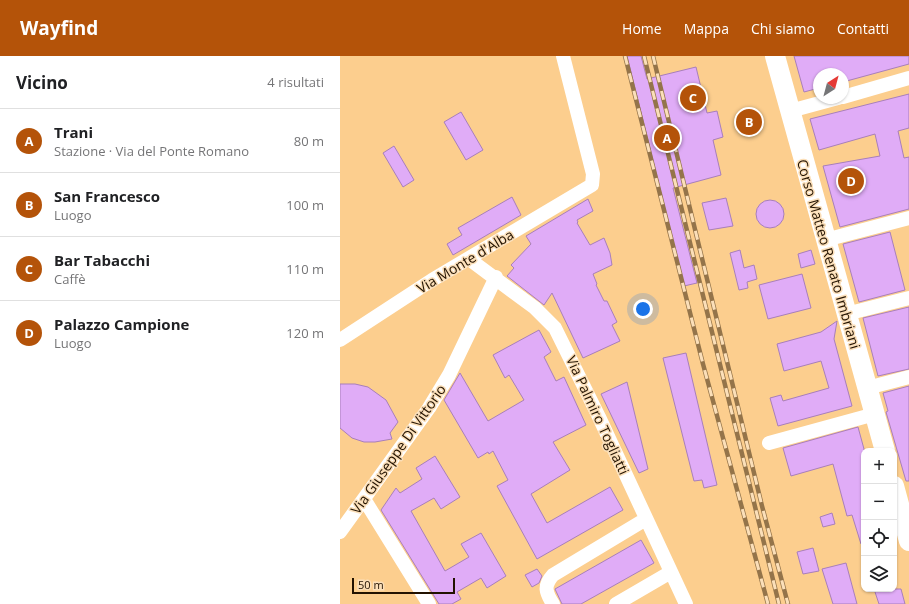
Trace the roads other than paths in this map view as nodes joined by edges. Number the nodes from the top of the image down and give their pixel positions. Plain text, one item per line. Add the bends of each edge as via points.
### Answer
1 (563, 56) edge
2 (775, 56) edge
3 (909, 78) edge
4 (849, 94) edge
5 (816, 104) edge
6 (790, 111) junction
7 (909, 218) edge
8 (825, 240) junction
9 (468, 259) junction
10 (496, 278) junction
11 (909, 298) edge
12 (846, 314) junction
13 (340, 340) edge
14 (909, 377) edge
15 (867, 388) junction
16 (875, 414) junction
17 (769, 444) dead end
18 (883, 448) edge
19 (897, 497) edge
20 (364, 499) junction
21 (646, 519) junction
22 (340, 532) edge
23 (909, 541) edge
24 (671, 572) junction
25 (429, 604) edge
26 (553, 604) edge
27 (616, 604) edge
28 (686, 604) edge

1 - 9 street, Via Monte d'Alba via 593,174 592,185
2 - 6 street, Corso Matteo Renato Imbriani
3 - 4 street
5 - 6 street
6 - 8 street, Corso Matteo Renato Imbriani
7 - 8 street
8 - 12 street, Corso Matteo Renato Imbriani
9 - 10 street, Via Palmiro Togliatti
9 - 13 street, Via Monte d'Alba
10 - 20 street, Via Giuseppe Di Vittorio via 449,375 429,408
10 - 21 street, Via Palmiro Togliatti via 535,308 555,328
11 - 12 street
12 - 15 street, Corso Matteo Renato Imbriani
14 - 15 street
15 - 16 street, Corso Matteo Renato Imbriani
16 - 17 street
16 - 18 street, Corso Matteo Renato Imbriani
19 - 23 street
20 - 22 street, Via Giuseppe Di Vittorio
20 - 25 street
21 - 24 street, Via Palmiro Togliatti
21 - 26 street via 553,575 546,586 546,593
24 - 27 street
24 - 28 street, Via Palmiro Togliatti

